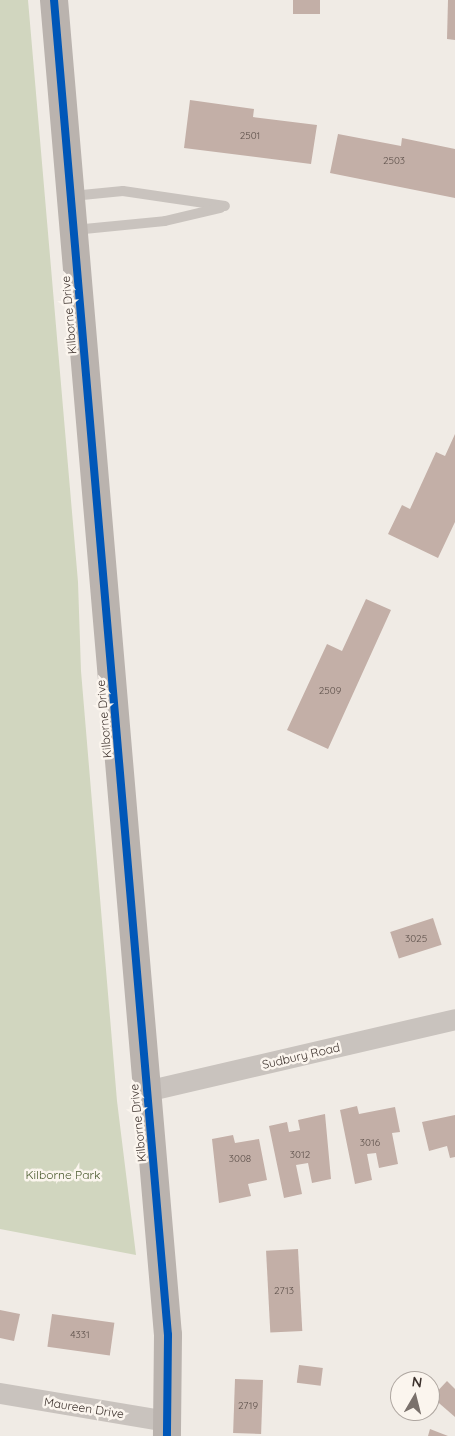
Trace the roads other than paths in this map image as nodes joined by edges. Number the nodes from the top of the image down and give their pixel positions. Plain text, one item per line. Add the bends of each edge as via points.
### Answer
1 (54, 0) edge
2 (70, 196) junction
3 (73, 230) junction
4 (455, 1019) edge
5 (146, 1091) junction
6 (0, 1393) edge
7 (168, 1429) edge

1 - 2 street, Kilborne Drive
2 - 3 street, Kilborne Drive
2 - 3 lane via 123,191 225,206 165,221
3 - 5 street, Kilborne Drive
4 - 5 street, Sudbury Road
5 - 7 street, Kilborne Drive via 168,1335
6 - 7 street, Maureen Drive

